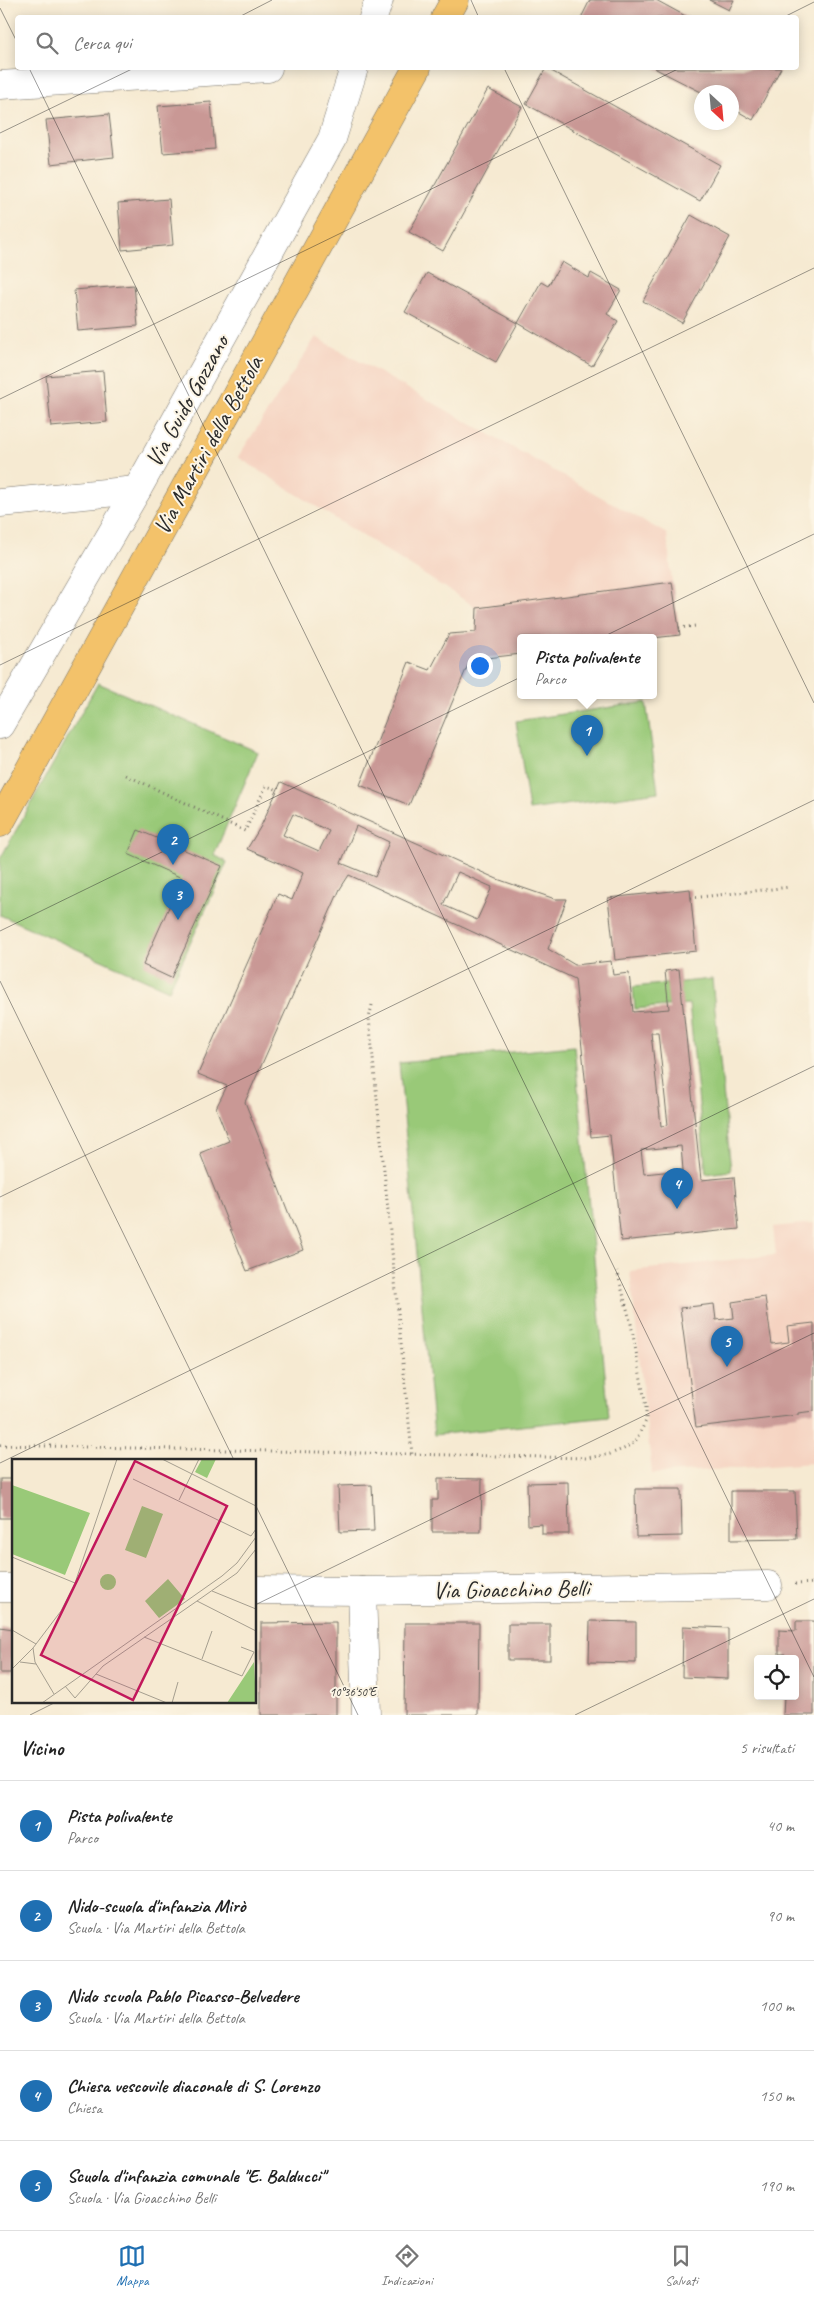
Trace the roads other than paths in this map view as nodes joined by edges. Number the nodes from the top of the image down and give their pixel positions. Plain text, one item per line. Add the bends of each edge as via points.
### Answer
1 (379, 0) edge
2 (454, 0) edge
3 (374, 15) edge
4 (446, 15) edge
5 (238, 70) edge
6 (353, 70) edge
7 (416, 70) edge
8 (0, 86) edge
9 (137, 490) junction
10 (0, 503) edge
11 (0, 725) edge
12 (0, 823) edge
13 (768, 1585) dead end
14 (256, 1590) edge
15 (362, 1591) junction
16 (366, 1715) edge

1 - 3 street
2 - 4 main road
5 - 8 street
6 - 9 street, Via Guido Gozzano via 332,139
7 - 12 main road, Via Martiri della Bettola
9 - 10 street
9 - 11 street, Via Guido Gozzano
13 - 15 street, Via Gioacchino Belli
14 - 15 street, Via Gioacchino Belli
15 - 16 street

